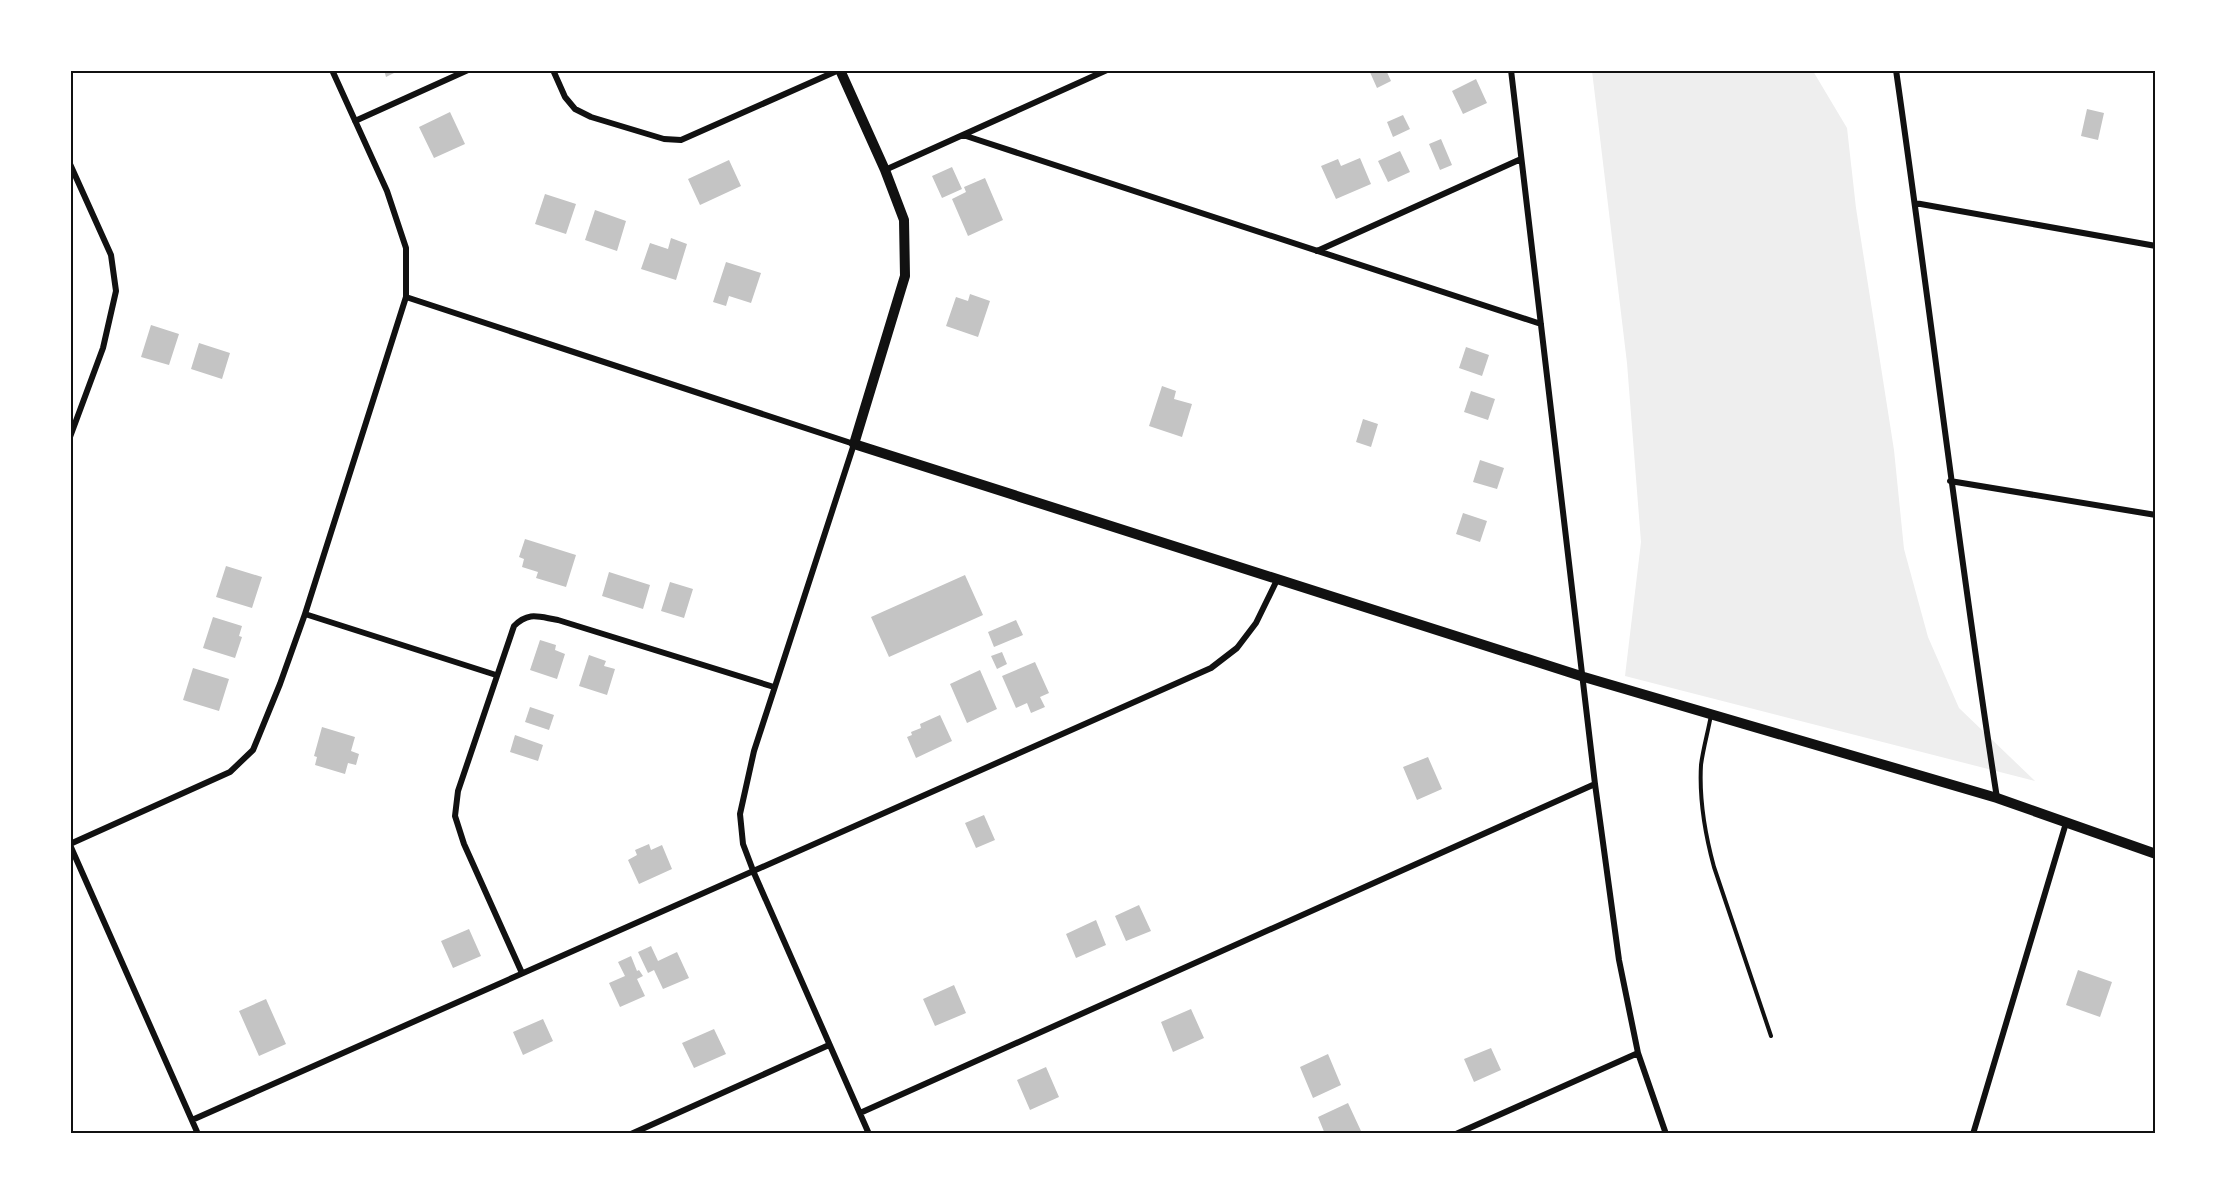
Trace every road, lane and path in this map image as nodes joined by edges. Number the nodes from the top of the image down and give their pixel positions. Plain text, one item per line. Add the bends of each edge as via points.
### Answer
1 (332, 70) edge
2 (468, 70) edge
3 (553, 70) edge
4 (840, 70) edge
5 (1107, 70) edge
6 (1511, 70) edge
7 (1896, 70) edge
8 (355, 121) junction
9 (963, 135) junction
10 (1521, 159) junction
11 (70, 164) edge
12 (885, 170) junction
13 (1915, 203) junction
14 (2156, 246) edge
15 (1317, 251) junction
16 (406, 297) junction
17 (1541, 324) junction
18 (70, 437) edge
19 (854, 444) junction
20 (1950, 481) junction
21 (2156, 515) edge
22 (1277, 580) junction
23 (305, 614) junction
24 (496, 675) junction
25 (1584, 677) junction
26 (774, 687) junction
27 (1711, 714) junction
28 (1595, 784) junction
29 (1997, 798) junction
30 (2066, 823) junction
31 (70, 845) edge
32 (2156, 854) edge
33 (754, 873) junction
34 (522, 974) junction
35 (1771, 1036) dead end
36 (830, 1045) junction
37 (1638, 1053) junction
38 (860, 1113) junction
39 (192, 1120) junction
40 (198, 1134) edge
41 (631, 1134) edge
42 (869, 1134) edge
43 (1456, 1134) edge
44 (1666, 1134) edge
45 (1973, 1134) edge

1 - 8 street
2 - 8 street
3 - 4 street via 575,109 664,139 681,140
4 - 12 street
5 - 9 street
6 - 10 street
7 - 13 street
8 - 16 street via 387,191 406,248
9 - 12 street
9 - 15 street
10 - 15 street
10 - 17 street
11 - 18 street via 111,255 116,291 103,348
12 - 19 street via 904,220 905,276
13 - 14 street
13 - 20 street
15 - 17 street
16 - 19 street
16 - 23 street
17 - 25 street
19 - 22 street
19 - 26 street
20 - 21 street
20 - 29 street
22 - 25 street
22 - 33 street via 1257,623 1237,648 1211,668
23 - 24 street
23 - 31 street via 253,750 230,772
24 - 26 street via 514,626 523,617 534,616
24 - 34 street via 458,790 455,816
25 - 27 street
25 - 28 street
26 - 33 street via 740,814 743,844
27 - 29 street
27 - 35 lane via 1701,765 1701,806 1707,841
28 - 37 street via 1619,960
28 - 38 street
29 - 30 street
30 - 32 street
30 - 45 street
31 - 39 street
33 - 34 street
33 - 36 street
34 - 39 street
36 - 38 street
36 - 41 street
37 - 43 street
37 - 44 street
38 - 42 street
39 - 40 street

